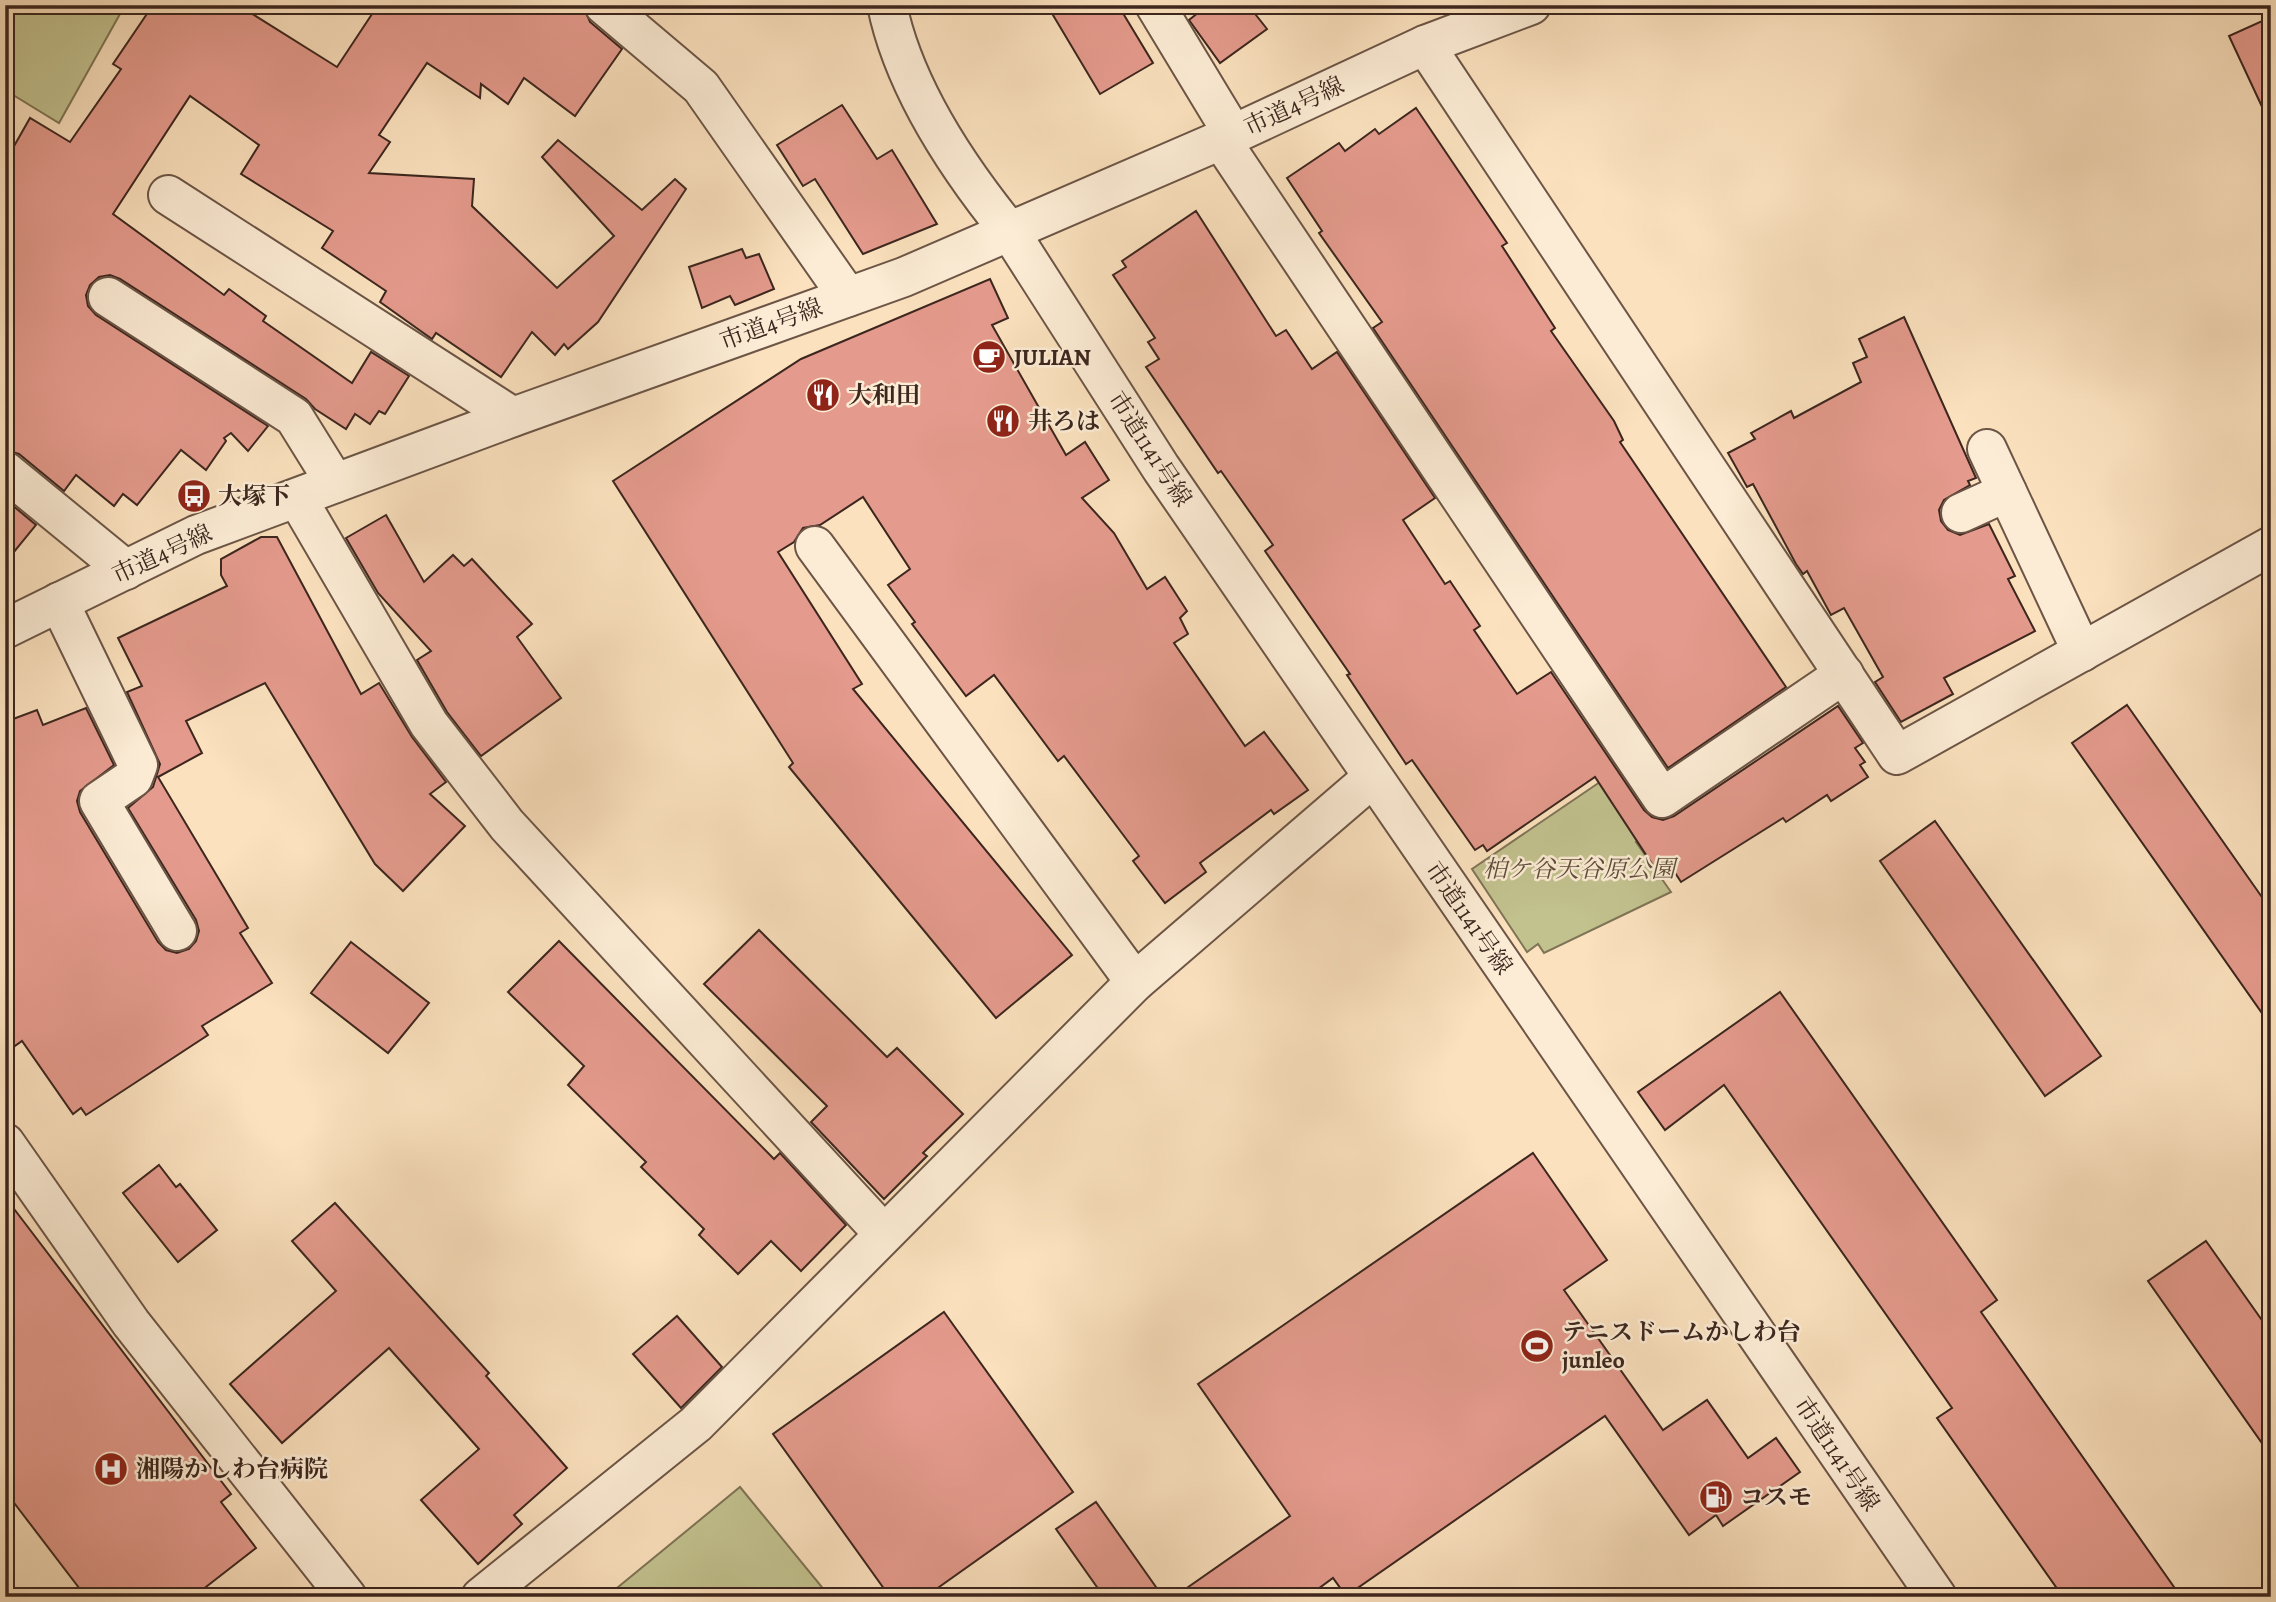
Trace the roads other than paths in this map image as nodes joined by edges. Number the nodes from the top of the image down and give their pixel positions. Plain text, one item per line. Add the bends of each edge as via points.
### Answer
1 (604, 5) edge
2 (887, 5) edge
3 (1155, 5) edge
4 (1531, 5) edge
5 (1425, 45) junction
6 (1227, 137) junction
7 (168, 195) dead end
8 (1010, 232) junction
9 (848, 296) junction
10 (108, 298) dead end
11 (513, 417) junction
12 (1987, 449) dead end
13 (5, 471) edge
14 (335, 483) junction
15 (2007, 492) junction
16 (297, 498) junction
17 (1961, 513) dead end
18 (815, 546) dead end
19 (2271, 546) edge
20 (126, 570) junction
21 (59, 602) junction
22 (5, 629) edge
23 (2082, 652) junction
24 (1844, 674) junction
25 (1372, 778) junction
26 (177, 931) dead end
27 (1135, 982) junction
28 (5, 1143) edge
29 (883, 1233) junction
30 (347, 1597) edge
31 (481, 1597) edge
32 (1937, 1597) edge

1 - 9 street via 701,87
2 - 8 street, 市道1141号線 via 892,31 921,100 981,196
3 - 6 street
4 - 5 street, 市道4号線
5 - 6 street, 市道4号線
5 - 24 street
6 - 8 street, 市道4号線
6 - 24 street via 1662,798
7 - 11 street
8 - 9 street, 市道4号線
8 - 25 street, 市道1141号線 via 1161,468
9 - 11 street, 市道4号線
10 - 14 street via 294,417
11 - 14 street, 市道4号線
12 - 15 street
13 - 20 street
14 - 16 street, 市道4号線
15 - 17 street
15 - 23 street
16 - 20 street, 市道4号線 via 196,535
16 - 29 street via 429,724 506,825
18 - 27 street
19 - 23 street
20 - 21 street, 市道4号線
21 - 22 street, 市道4号線
21 - 26 street via 138,765 133,778 99,801
23 - 24 street via 1897,755
25 - 27 street
25 - 32 street, 市道1141号線
27 - 29 street
28 - 30 street via 131,1323
29 - 31 street via 696,1424

